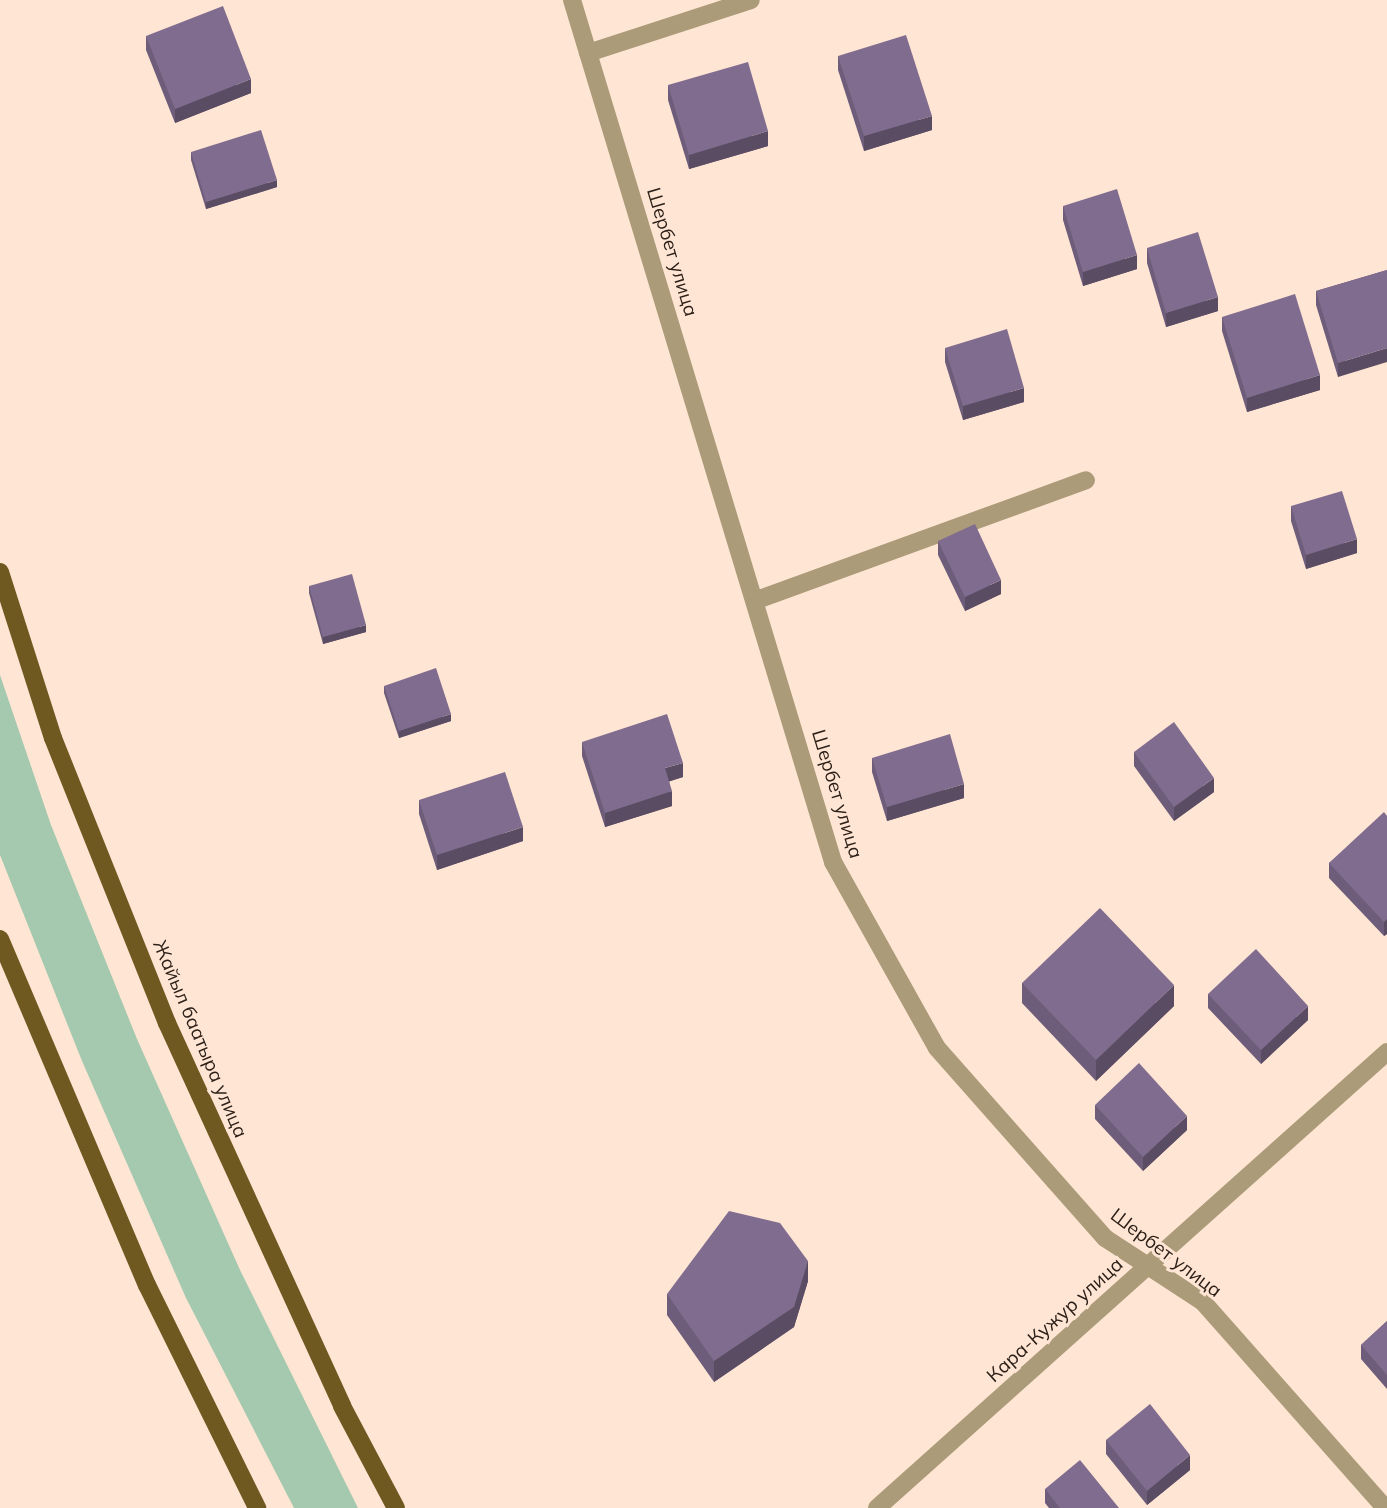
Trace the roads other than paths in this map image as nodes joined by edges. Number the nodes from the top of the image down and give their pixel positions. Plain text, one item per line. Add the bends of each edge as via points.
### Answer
1 (572, 0) edge
2 (751, 0) edge
3 (588, 53) junction
4 (1087, 480) dead end
5 (0, 572) edge
6 (757, 600) junction
7 (0, 939) edge
8 (1387, 1052) edge
9 (1147, 1265) junction
10 (257, 1508) edge
11 (396, 1508) edge
12 (877, 1508) edge
13 (1385, 1508) edge

1 - 3 street, Шербет улица
2 - 3 street
3 - 6 street, Шербет улица
4 - 6 street
5 - 11 main road, Жайыл баатыра улица via 53,738 167,1023 341,1406
6 - 9 street, Шербет улица via 834,862 937,1048 1105,1238
7 - 10 main road via 147,1284
8 - 9 street, Кара-Кужур улица
9 - 12 street, Кара-Кужур улица
9 - 13 street, Шербет улица via 1203,1302

